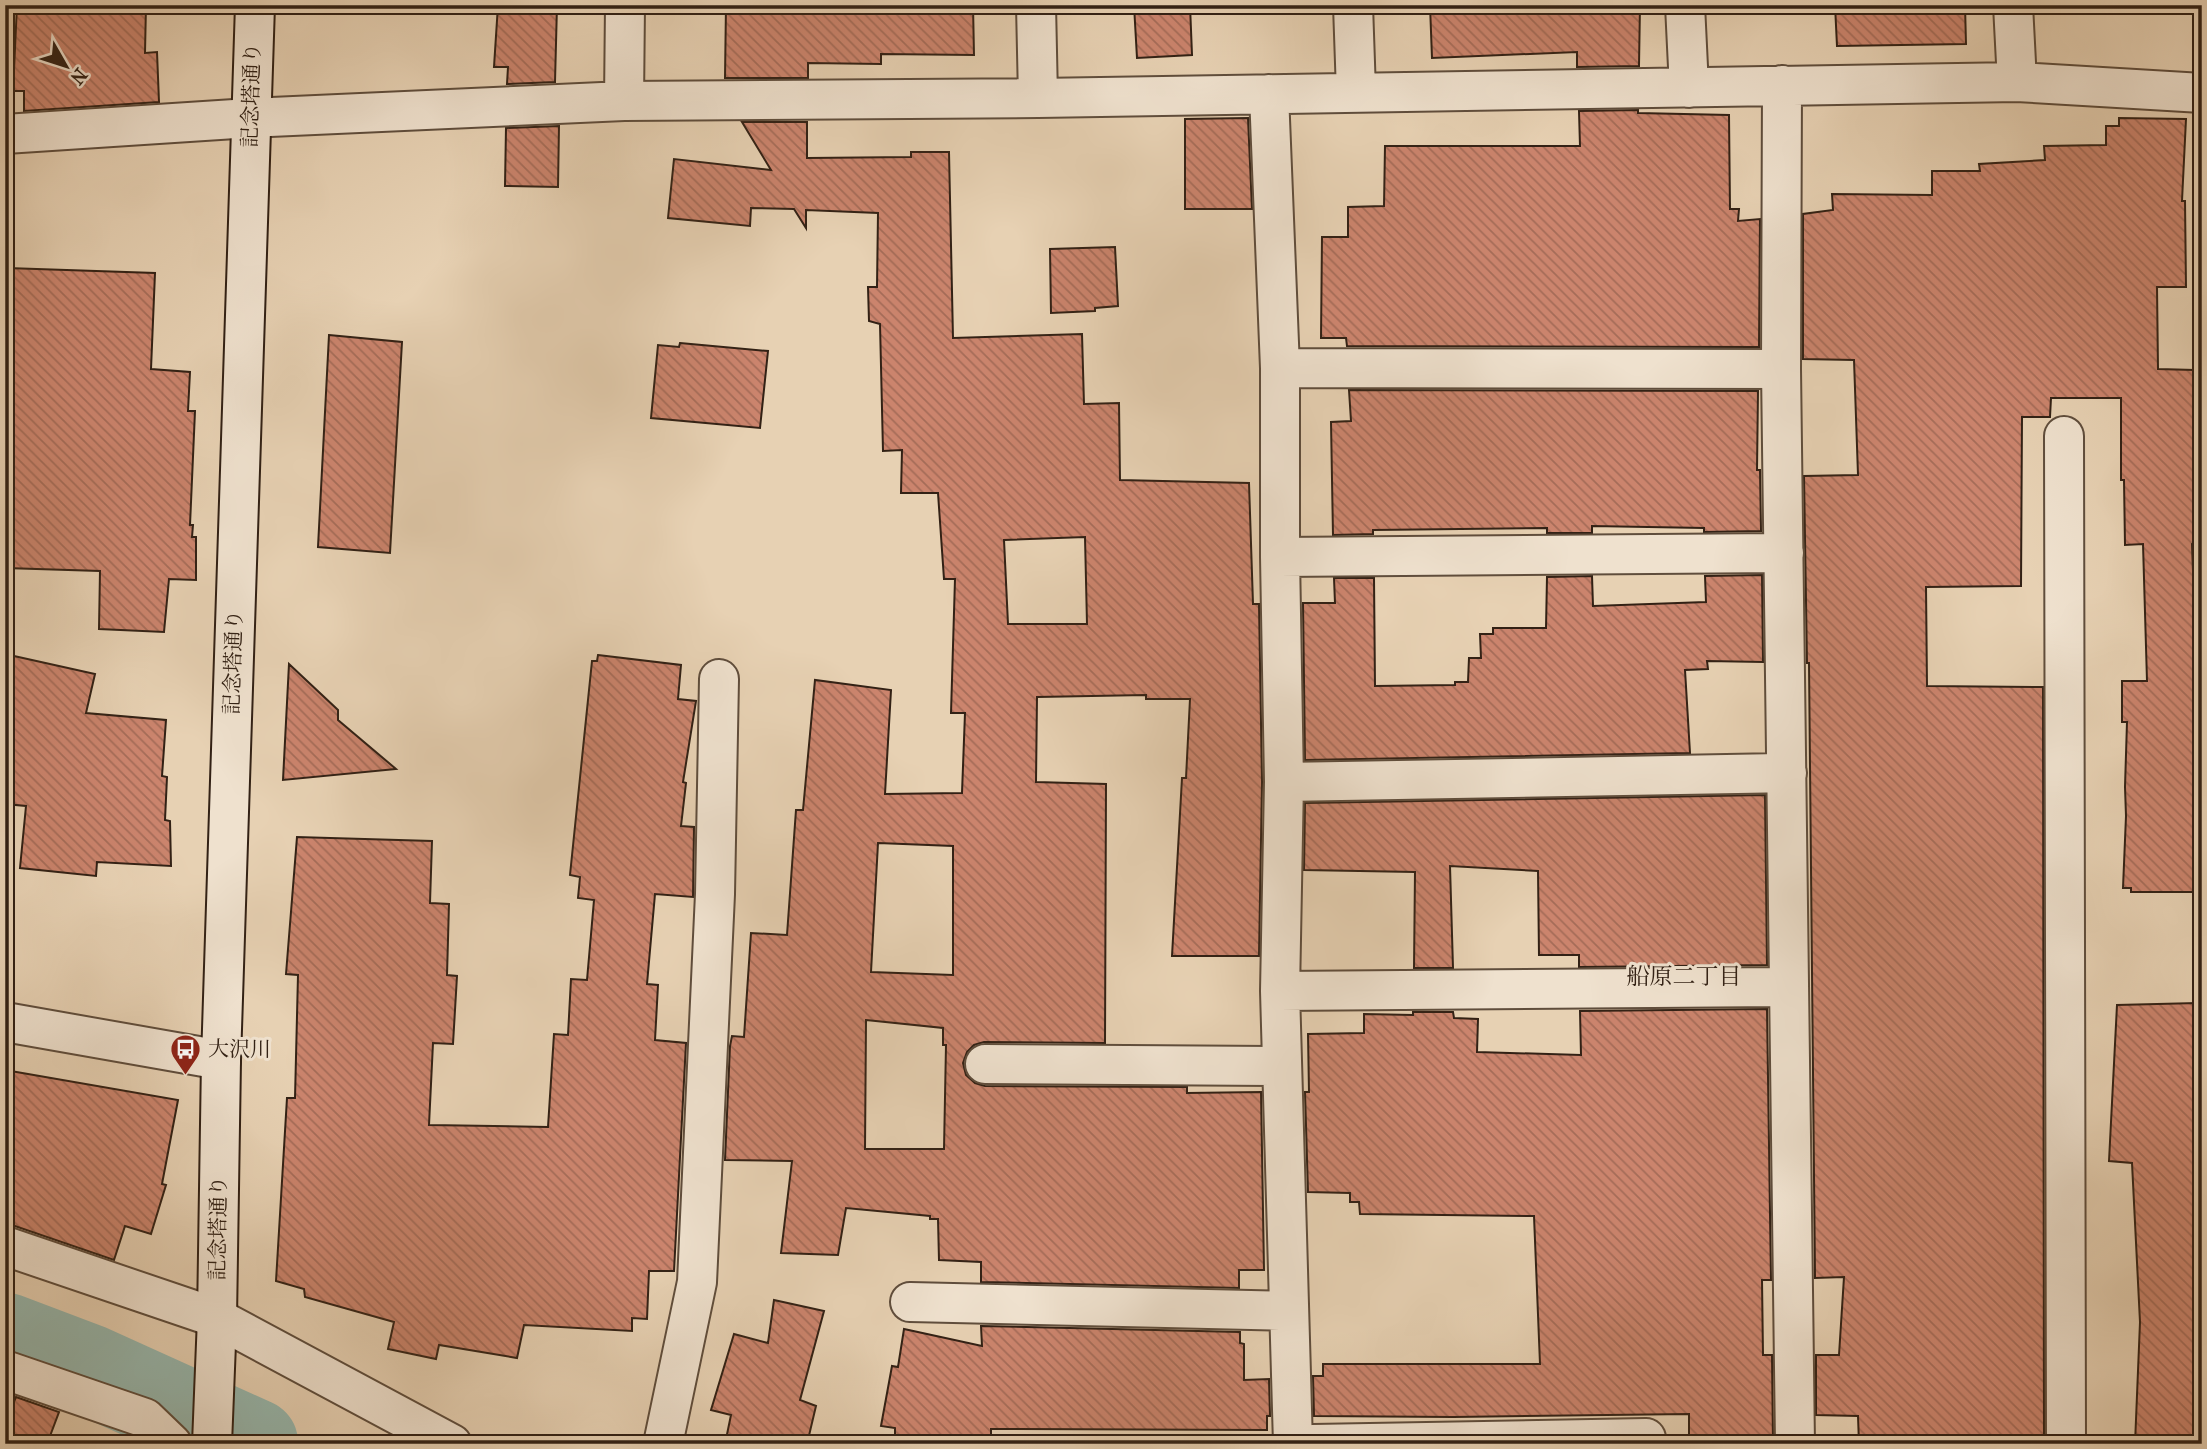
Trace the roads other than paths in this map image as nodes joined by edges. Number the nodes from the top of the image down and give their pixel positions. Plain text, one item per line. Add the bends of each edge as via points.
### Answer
1 (255, 5) edge
2 (625, 5) edge
3 (1036, 5) edge
4 (1353, 5) edge
5 (1685, 5) edge
6 (2013, 5) edge
7 (2017, 82) junction
8 (1782, 85) junction
9 (1689, 88) junction
10 (1356, 92) junction
11 (2202, 93) edge
12 (1269, 94) junction
13 (1038, 98) junction
14 (624, 101) junction
15 (250, 118) junction
16 (5, 134) edge
17 (1280, 368) junction
18 (1781, 369) junction
19 (2064, 436) dead end
20 (1784, 553) junction
21 (1280, 557) junction
22 (719, 679) dead end
23 (1787, 773) junction
24 (1284, 782) junction
25 (1789, 987) junction
26 (1280, 991) junction
27 (5, 1022) edge
28 (221, 1060) junction
29 (985, 1063) dead end
30 (1282, 1066) junction
31 (5, 1246) edge
32 (910, 1302) dead end
33 (1289, 1311) junction
34 (217, 1318) junction
35 (5, 1370) edge
36 (172, 1444) edge
37 (212, 1444) edge
38 (452, 1444) edge
39 (663, 1444) edge
40 (1293, 1444) edge
41 (1313, 1444) edge
42 (1646, 1444) edge
43 (1796, 1444) edge
44 (2066, 1444) edge

1 - 15 street, 記念塔通り
2 - 14 street
3 - 13 street
4 - 10 street
5 - 9 street
6 - 7 street
7 - 8 street
7 - 11 street
8 - 9 street
8 - 18 street
9 - 10 street
10 - 12 street
12 - 13 street
12 - 17 street
13 - 14 street
14 - 15 street
15 - 16 street
15 - 28 street, 記念塔通り
17 - 18 street
17 - 21 street
18 - 20 street
19 - 44 street
20 - 21 street
20 - 23 street
21 - 24 street
22 - 39 street via 715,894 697,1282
23 - 24 street
23 - 25 street
24 - 26 street
25 - 26 street
25 - 43 street
26 - 30 street
27 - 28 street
28 - 34 street, 記念塔通り
29 - 30 street
30 - 33 street
31 - 34 street
32 - 33 street
33 - 40 street
34 - 37 street, 記念塔通り
34 - 38 street
35 - 36 street via 145,1418
41 - 42 street via 1646,1438

